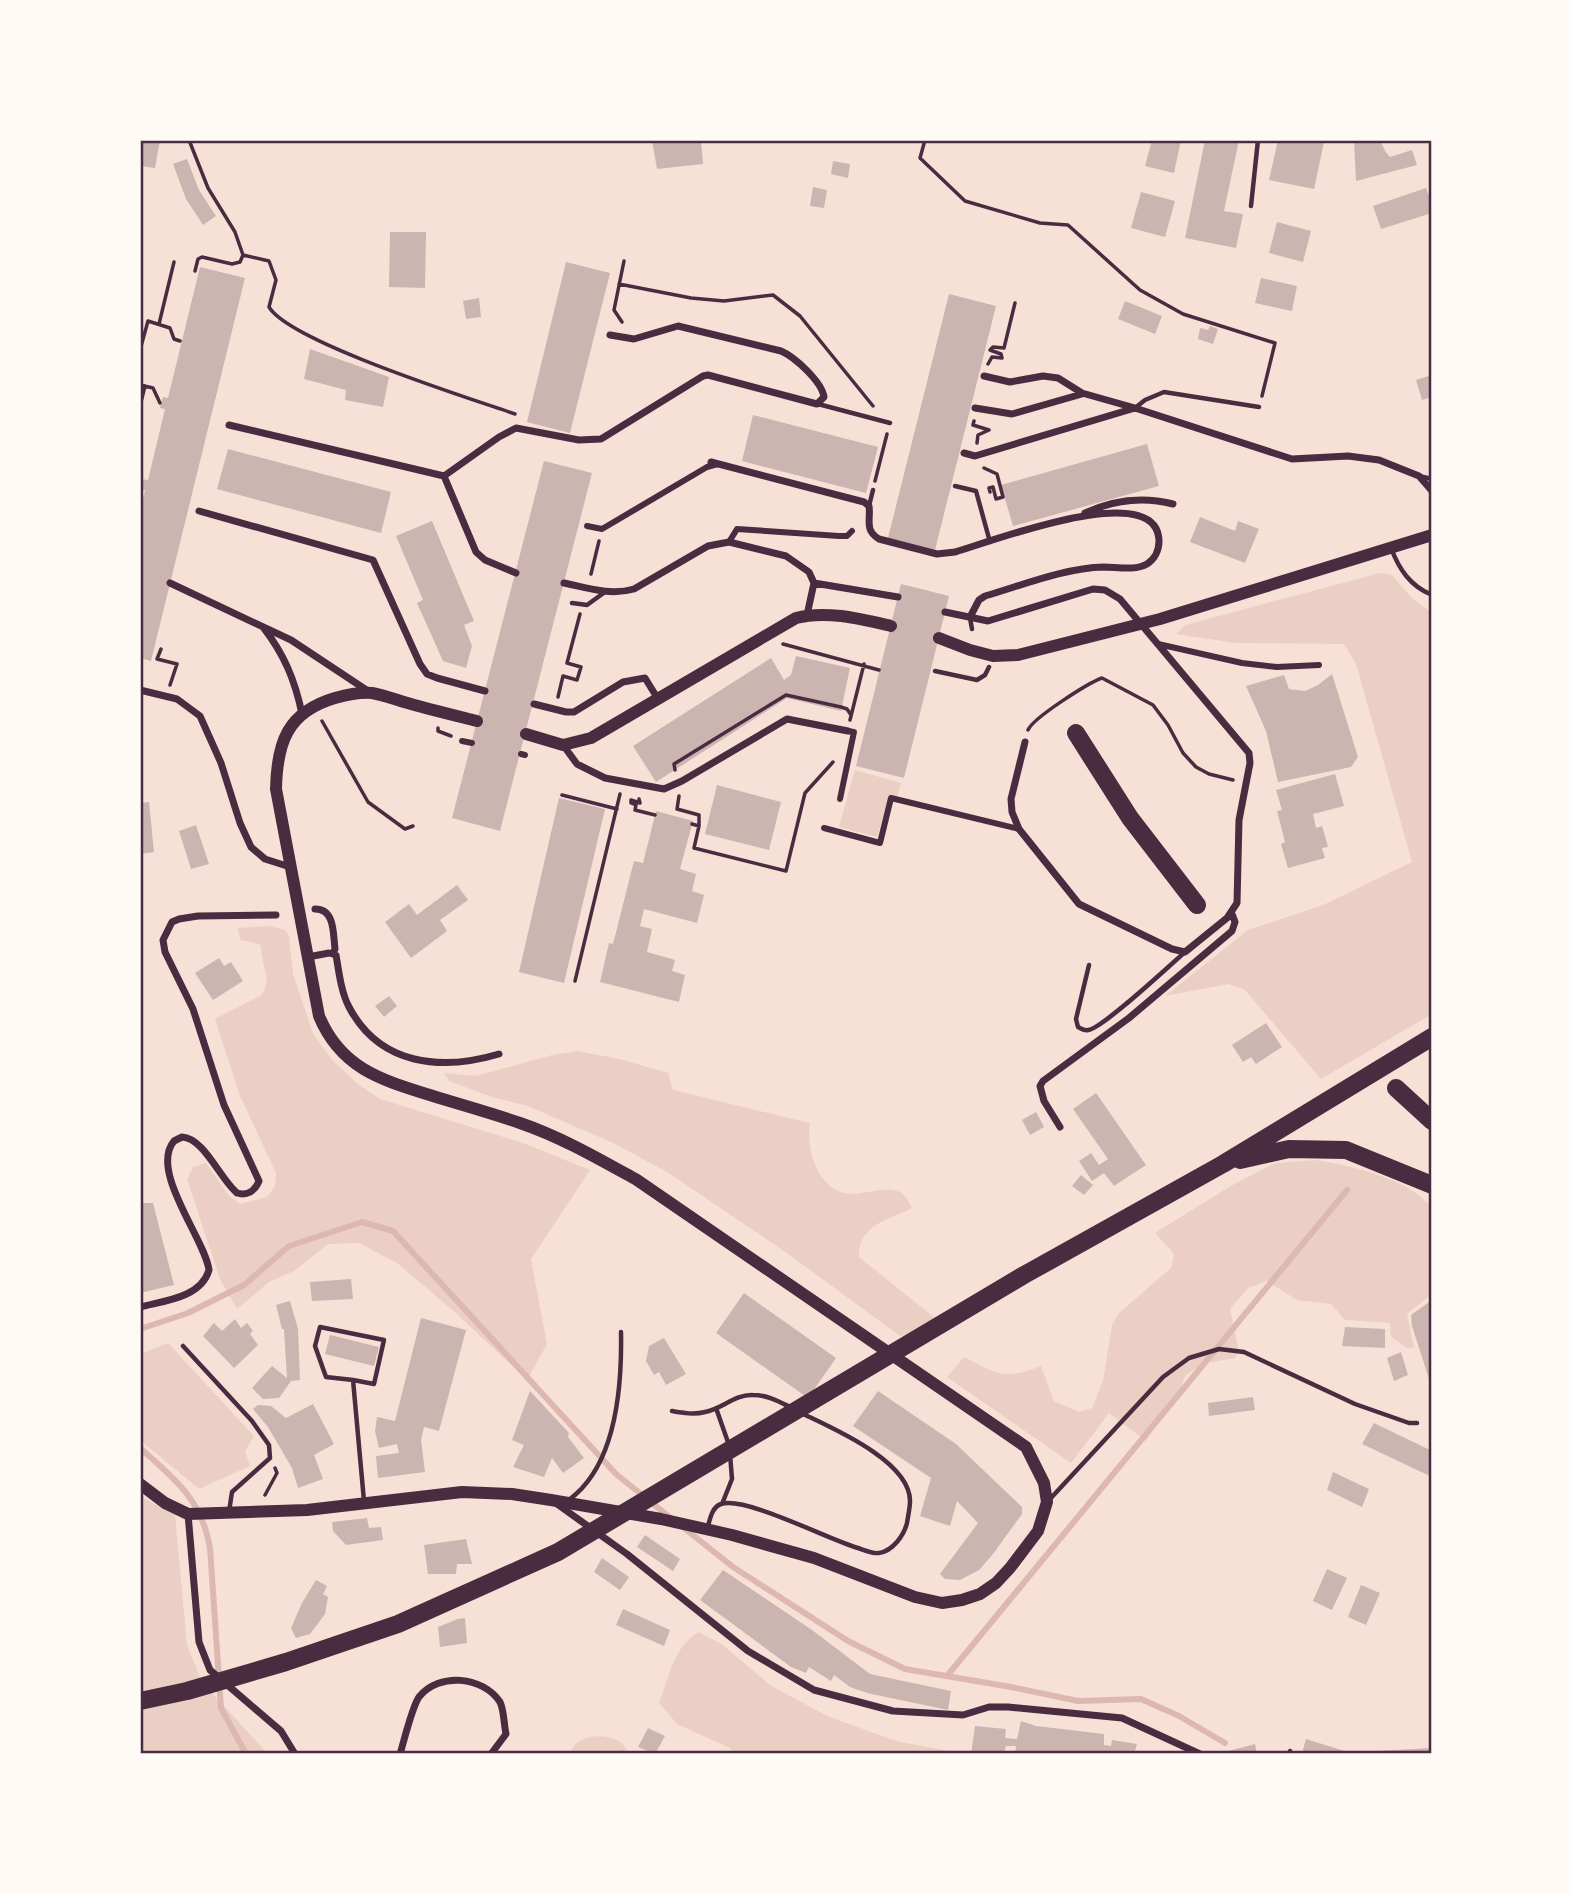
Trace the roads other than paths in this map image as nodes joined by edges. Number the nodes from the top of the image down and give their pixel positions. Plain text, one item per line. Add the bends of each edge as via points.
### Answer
1 (1258, 140) edge
2 (1251, 206) dead end
3 (610, 335) dead end
4 (984, 376) road end
5 (1083, 393) junction
6 (817, 404) junction
7 (1259, 407) road end
8 (975, 408) dead end
9 (1135, 408) junction
10 (890, 423) road end
11 (229, 425) dead end
12 (964, 453) dead end
13 (714, 463) joint
14 (444, 476) junction
15 (1419, 476) junction
16 (1432, 479) edge
17 (955, 486) dead end
18 (873, 489) road end
19 (1432, 491) edge
20 (1173, 504) dead end
21 (869, 506) junction
22 (199, 511) dead end
23 (1081, 515) junction
24 (587, 526) dead end
25 (852, 531) dead end
26 (1431, 535) edge
27 (729, 542) junction
28 (990, 542) junction
29 (1391, 547) junction
30 (516, 573) dead end
31 (170, 583) dead end
32 (564, 583) dead end
33 (814, 583) junction
34 (605, 592) junction
35 (1432, 595) edge
36 (898, 597) dead end
37 (572, 603) dead end
38 (945, 611) dead end
39 (807, 615) junction
40 (970, 617) junction
41 (260, 624) junction
42 (891, 626) dead end
43 (972, 629) dead end
44 (939, 638) dead end
45 (1158, 644) junction
46 (1319, 664) dead end
47 (989, 667) dead end
48 (935, 671) dead end
49 (140, 690) edge
50 (485, 691) dead end
51 (371, 693) junction
52 (658, 699) junction
53 (534, 704) dead end
54 (308, 710) junction
55 (477, 722) dead end
56 (848, 731) joint
57 (1076, 733) dead end
58 (526, 734) dead end
59 (462, 741) dead end
60 (1025, 742) road end
61 (471, 743) dead end
62 (563, 745) junction
63 (839, 800) dead end
64 (824, 828) dead end
65 (1020, 829) junction
66 (290, 867) junction
67 (1197, 905) dead end
68 (315, 909) dead end
69 (1232, 914) junction
70 (276, 915) dead end
71 (1185, 952) junction
72 (333, 953) junction
73 (308, 957) junction
74 (1089, 965) dead end
75 (1432, 1037) edge
76 (499, 1054) dead end
77 (1396, 1088) dead end
78 (1432, 1121) edge
79 (1060, 1127) dead end
80 (1223, 1164) junction
81 (1432, 1185) edge
82 (140, 1307) edge
83 (621, 1332) dead end
84 (183, 1346) dead end
85 (353, 1380) junction
86 (716, 1408) junction
87 (672, 1411) dead end
88 (1417, 1423) dead end
89 (140, 1484) edge
90 (551, 1500) junction
91 (566, 1502) junction
92 (1047, 1502) junction
93 (365, 1503) junction
94 (722, 1504) junction
95 (225, 1513) junction
96 (188, 1514) junction
97 (707, 1530) junction
98 (140, 1701) edge
99 (295, 1754) edge
100 (400, 1754) edge
101 (491, 1754) edge
102 (1200, 1754) edge

1 - 2 lane
3 - 6 street via 634,339 678,327 781,351 799,362 821,388 824,397
4 - 5 street via 1010,382 1058,378
5 - 8 street via 1013,414
5 - 9 street
6 - 10 lane
6 - 14 street via 708,375 601,439 579,440 516,428
7 - 9 lane via 1164,392
9 - 12 street via 975,456
9 - 15 street via 1292,459 1364,457
11 - 14 street
13 - 21 street
13 - 24 street via 602,529
14 - 30 street via 476,552
15 - 16 lane
15 - 19 street
17 - 28 lane via 976,491
18 - 21 lane
20 - 23 street via 1148,499 1118,502
21 - 28 street via 868,526 879,539 937,554
22 - 50 street via 373,560 427,674
23 - 28 street
23 - 40 street via 1132,514 1149,519 1156,527 1159,548 1147,564 1138,567 1082,568 985,596
25 - 27 street via 839,536 737,530
26 - 29 street
27 - 33 street via 786,556 809,572
27 - 34 street via 708,546 634,589
29 - 35 lane via 1406,577
29 - 44 street via 1160,619 1018,655 993,656
31 - 41 street
32 - 34 street
33 - 36 street
33 - 39 street
34 - 37 lane via 592,604
38 - 40 street
39 - 42 street
39 - 52 street
40 - 43 lane
40 - 45 street via 988,621 1093,589 1105,590 1119,599
41 - 51 street
41 - 54 street via 285,658
45 - 46 street via 1242,663 1277,667
45 - 69 street via 1250,758 1240,820 1237,903
47 - 48 lane via 978,680
49 - 66 street via 189,706 206,727 251,847 265,859
51 - 54 street via 342,695
51 - 55 street
52 - 53 street via 645,678 623,682 574,712
52 - 62 street via 591,738
54 - 66 street via 287,731 276,768
56 - 62 street via 787,719 669,788 606,778 577,764
56 - 63 street via 854,733
57 - 67 highway via 1130,818
58 - 62 street
59 - 61 street
60 - 65 street via 1012,799
64 - 65 street via 880,842 891,798
65 - 71 street via 1079,904
66 - 73 street
68 - 72 street via 328,912
69 - 71 street
69 - 79 street via 1232,931 1129,1018 1043,1082 1041,1093
70 - 82 street via 179,919 163,940 193,1009 224,1105 259,1181 249,1193 237,1193 195,1140 182,1137 174,1141 169,1153 171,1181 209,1270 206,1279 187,1295
71 - 74 lane via 1085,1031 1076,1019
72 - 73 street
72 - 76 street via 348,1006 361,1026 390,1049 436,1063
73 - 92 street via 324,1028 363,1070 522,1124 637,1180 1026,1447 1044,1483
75 - 80 highway
77 - 78 highway
80 - 81 highway via 1289,1149 1346,1150
80 - 98 highway via 1024,1275 558,1552 398,1624 187,1691
83 - 91 lane via 618,1396 610,1438 584,1486
84 - 95 lane via 269,1445 270,1458 232,1492
85 - 85 lane via 374,1384 384,1340 320,1327 315,1346 326,1377
85 - 93 lane
86 - 87 lane via 686,1414
86 - 94 lane via 732,1466
86 - 94 lane via 752,1395 786,1405 850,1437 884,1461 900,1477 910,1500 902,1535 878,1553 746,1506
88 - 92 lane via 1356,1404 1244,1352 1219,1349 1189,1358 1163,1377
89 - 96 street
90 - 91 street
90 - 93 street via 462,1492
90 - 102 street via 628,1554 748,1651 814,1690 893,1711 962,1716 989,1707 1008,1707 1122,1718
91 - 97 street
92 - 97 street via 1038,1531 996,1583 980,1594 942,1603 814,1558
93 - 95 street
94 - 97 lane via 715,1508
95 - 96 street
96 - 99 street via 200,1642 210,1670 281,1731
100 - 101 street via 419,1698 438,1684 456,1679 481,1685 500,1703 506,1734

